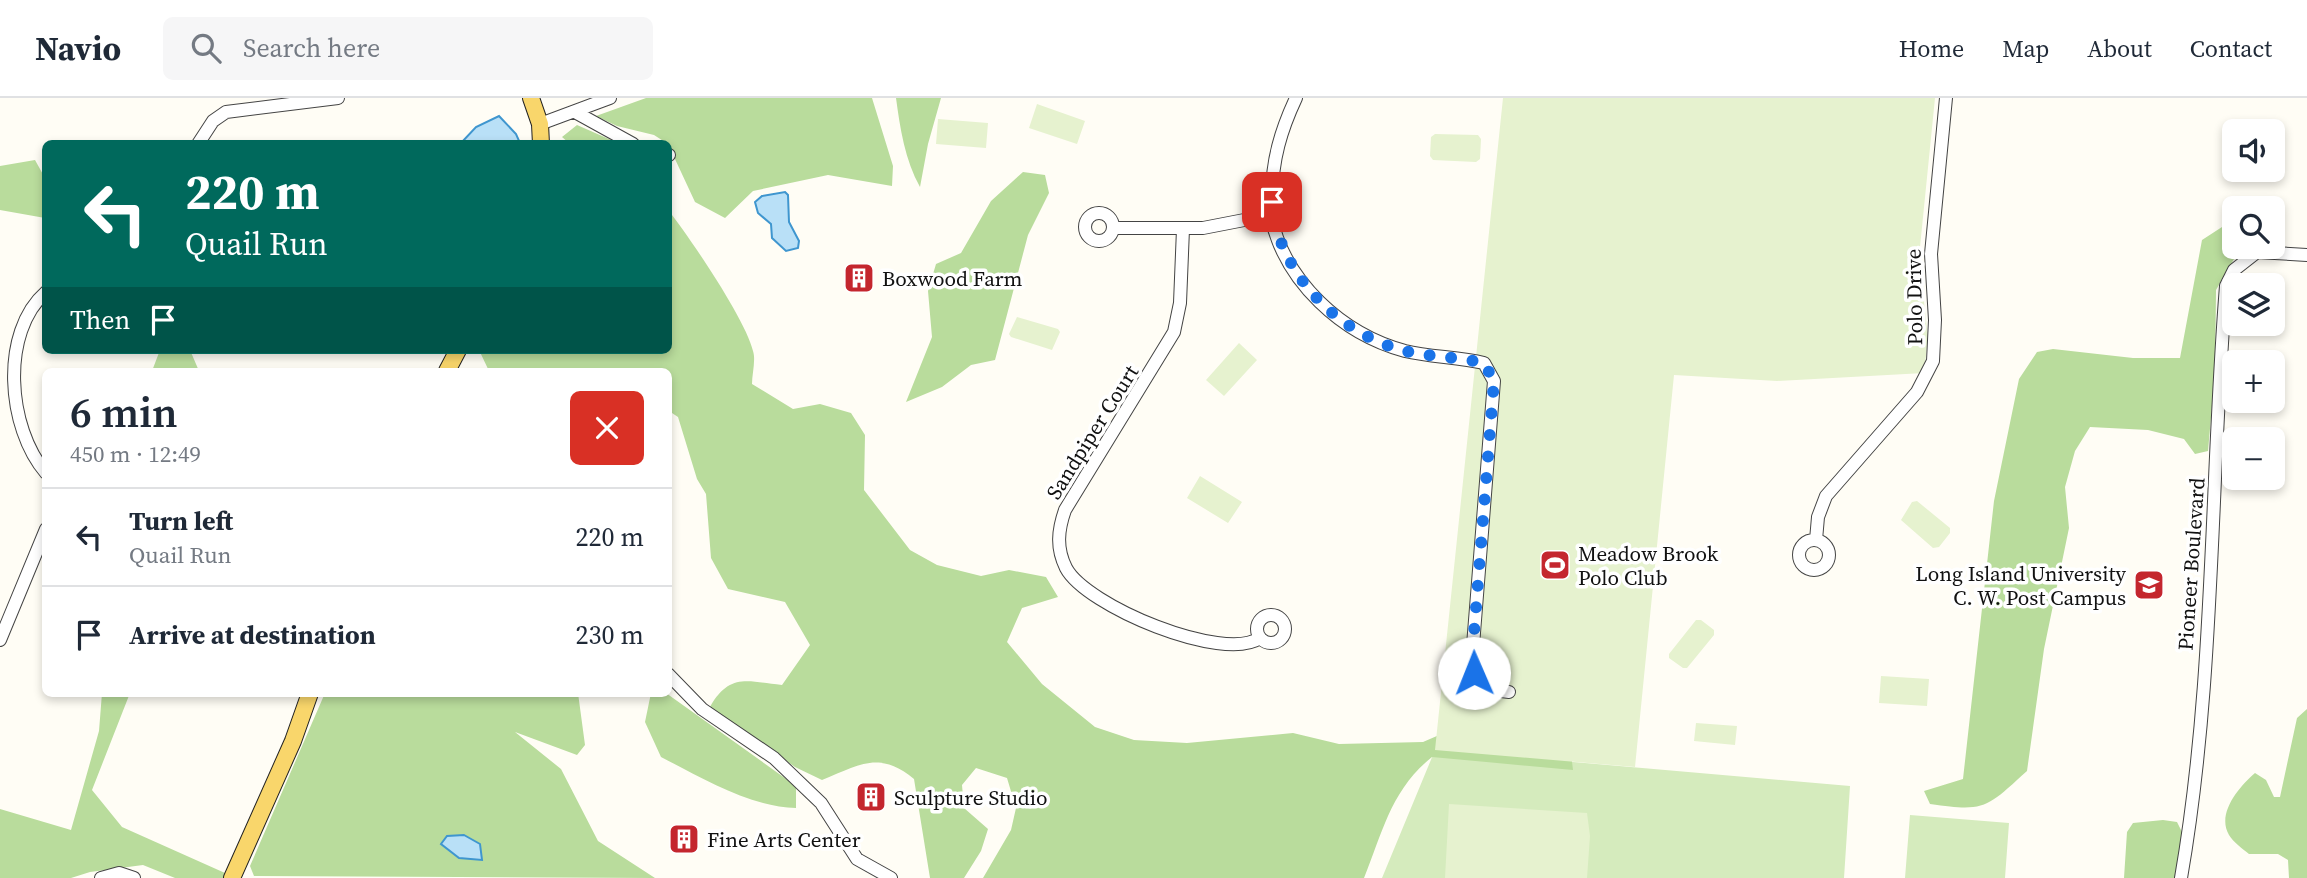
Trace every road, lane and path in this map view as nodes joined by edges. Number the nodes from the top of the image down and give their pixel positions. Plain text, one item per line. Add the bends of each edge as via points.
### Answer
1 (338, 98) edge
2 (610, 98) edge
3 (1296, 98) edge
4 (1946, 98) edge
5 (529, 99) edge
6 (575, 113) junction
7 (540, 124) junction
8 (201, 140) edge
9 (541, 140) edge
10 (626, 140) edge
11 (1270, 215) junction
12 (1113, 228) dead end
13 (1183, 229) junction
14 (2307, 255) edge
15 (42, 297) edge
16 (42, 468) edge
17 (42, 539) edge
18 (1816, 540) dead end
19 (1260, 638) dead end
20 (0, 640) edge
21 (672, 678) edge
22 (1509, 692) dead end
23 (309, 697) edge
24 (101, 878) edge
25 (134, 878) edge
26 (232, 878) edge
27 (891, 878) edge
28 (2181, 878) edge

1 - 8 street via 226,112 213,121
2 - 6 street
3 - 11 street via 1277,144
4 - 18 street, Polo Drive via 1931,254 1933,361 1917,392 1826,496
5 - 7 main road
6 - 7 street
6 - 10 street
7 - 9 main road
11 - 13 street
11 - 22 street via 1289,262 1305,287 1332,313 1405,351 1484,363 1494,381 1472,658 1478,680 1488,688
12 - 13 street
13 - 19 street, Sandpiper Court via 1174,332 1065,510 1059,526 1060,551 1079,584 1150,624 1202,640 1236,644
14 - 28 street, Pioneer Boulevard via 2257,252 2234,270 2226,286 2202,688 2192,816
15 - 16 street via 23,318 10,365 19,429
17 - 20 street
21 - 27 street via 702,709 774,758 821,803 857,859
23 - 26 main road
24 - 25 street via 119,873

